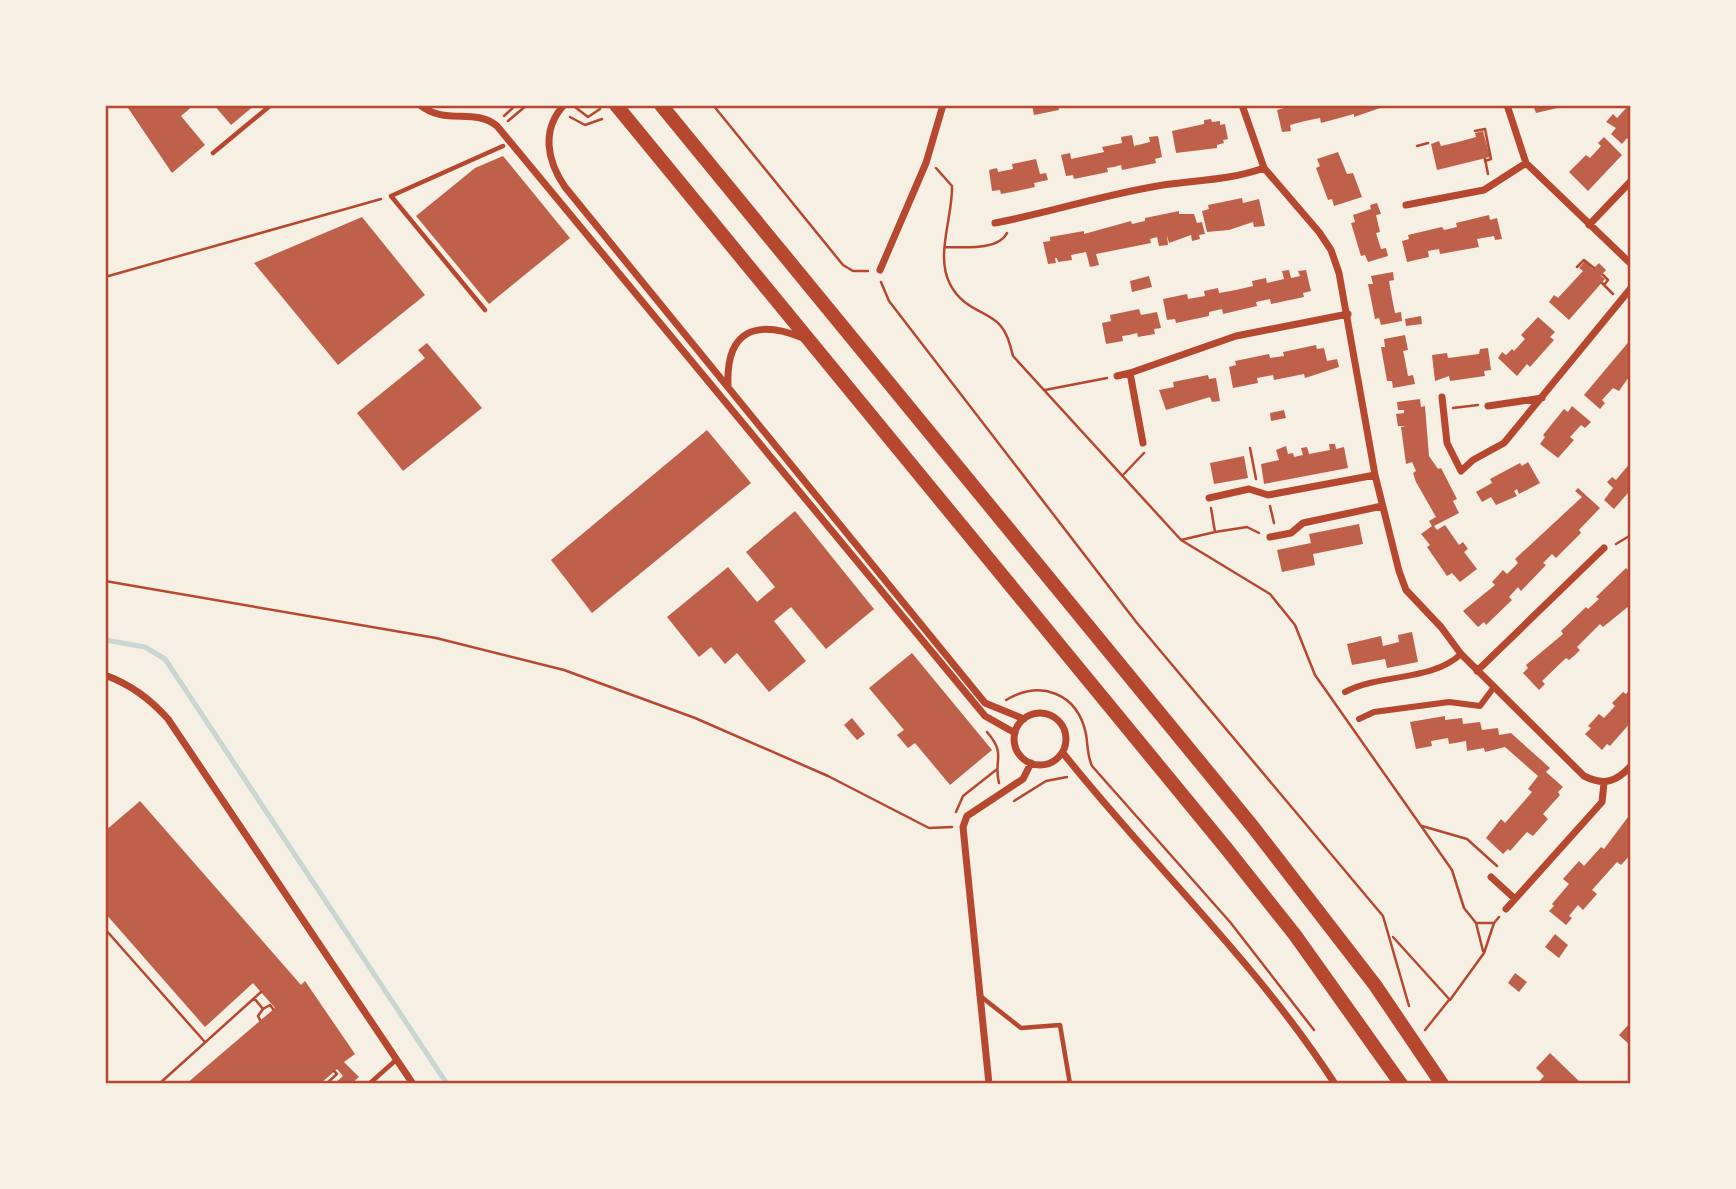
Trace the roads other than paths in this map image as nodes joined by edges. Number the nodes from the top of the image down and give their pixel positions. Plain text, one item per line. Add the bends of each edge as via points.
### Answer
1 (271, 105) edge
2 (420, 105) edge
3 (564, 105) edge
4 (616, 105) edge
5 (661, 105) edge
6 (943, 105) edge
7 (1242, 105) edge
8 (1507, 105) edge
9 (503, 146) dead end
10 (214, 153) dead end
11 (1526, 163) junction
12 (1264, 168) junction
13 (1631, 181) edge
14 (1406, 205) dead end
15 (995, 223) dead end
16 (1589, 225) junction
17 (1631, 264) edge
18 (880, 270) road end
19 (1631, 289) edge
20 (485, 310) dead end
21 (1348, 314) junction
22 (809, 340) junction
23 (1130, 373) junction
24 (1117, 376) road end
25 (728, 386) junction
26 (1442, 397) dead end
27 (1542, 398) junction
28 (1488, 405) road end
29 (1143, 443) road end
30 (1375, 475) junction
31 (1209, 498) road end
32 (1382, 506) junction
33 (1274, 537) road end
34 (1604, 548) road end
35 (1461, 654) junction
36 (1477, 671) junction
37 (105, 675) edge
38 (1494, 687) junction
39 (1345, 692) dead end
40 (1024, 719) junction
41 (1359, 719) dead end
42 (1015, 733) junction
43 (1063, 752) junction
44 (1031, 764) junction
45 (1631, 766) edge
46 (1604, 783) junction
47 (1491, 877) dead end
48 (1515, 898) junction
49 (1506, 909) road end
50 (979, 995) junction
51 (396, 1060) junction
52 (369, 1084) edge
53 (412, 1084) edge
54 (989, 1084) edge
55 (1070, 1084) edge
56 (1335, 1084) edge
57 (1401, 1084) edge
58 (1442, 1084) edge

1 - 10 lane
2 - 42 street via 447,118 481,117 497,126 985,716
3 - 25 street via 549,140 552,164 560,178
4 - 22 highway
5 - 58 highway via 1253,827 1333,928
6 - 18 street via 926,163
7 - 12 street
8 - 11 street
9 - 20 lane via 391,196
11 - 14 street via 1484,190
11 - 16 street
12 - 15 street via 1080,201
12 - 21 street via 1331,250
13 - 16 street
16 - 17 street
19 - 27 street
21 - 23 street via 1236,337
21 - 30 street
22 - 25 street via 780,329 764,327 749,332 731,353
22 - 57 highway via 1234,859
23 - 24 street
23 - 29 street
25 - 40 street via 985,703
26 - 27 street via 1447,443 1461,471 1504,443
27 - 28 street
30 - 31 street via 1268,495 1249,489
30 - 32 street
32 - 33 street via 1303,523 1291,533
32 - 35 street via 1406,590
34 - 36 street
35 - 36 street
35 - 39 street via 1444,668 1362,683
36 - 38 street
37 - 51 street via 150,699 168,719
38 - 41 street via 1480,706 1449,702 1374,712
38 - 46 street via 1584,776
40 - 42 street
40 - 43 street via 1041,713 1057,719 1066,733
42 - 44 street via 1018,754
43 - 44 street via 1046,765
43 - 56 street via 1222,935
44 - 50 street via 1023,779 967,816 963,827
45 - 46 street
46 - 48 street via 1602,802
47 - 48 street
48 - 49 street
50 - 54 street
50 - 55 lane via 1021,1028 1060,1025
51 - 52 lane
51 - 53 street

